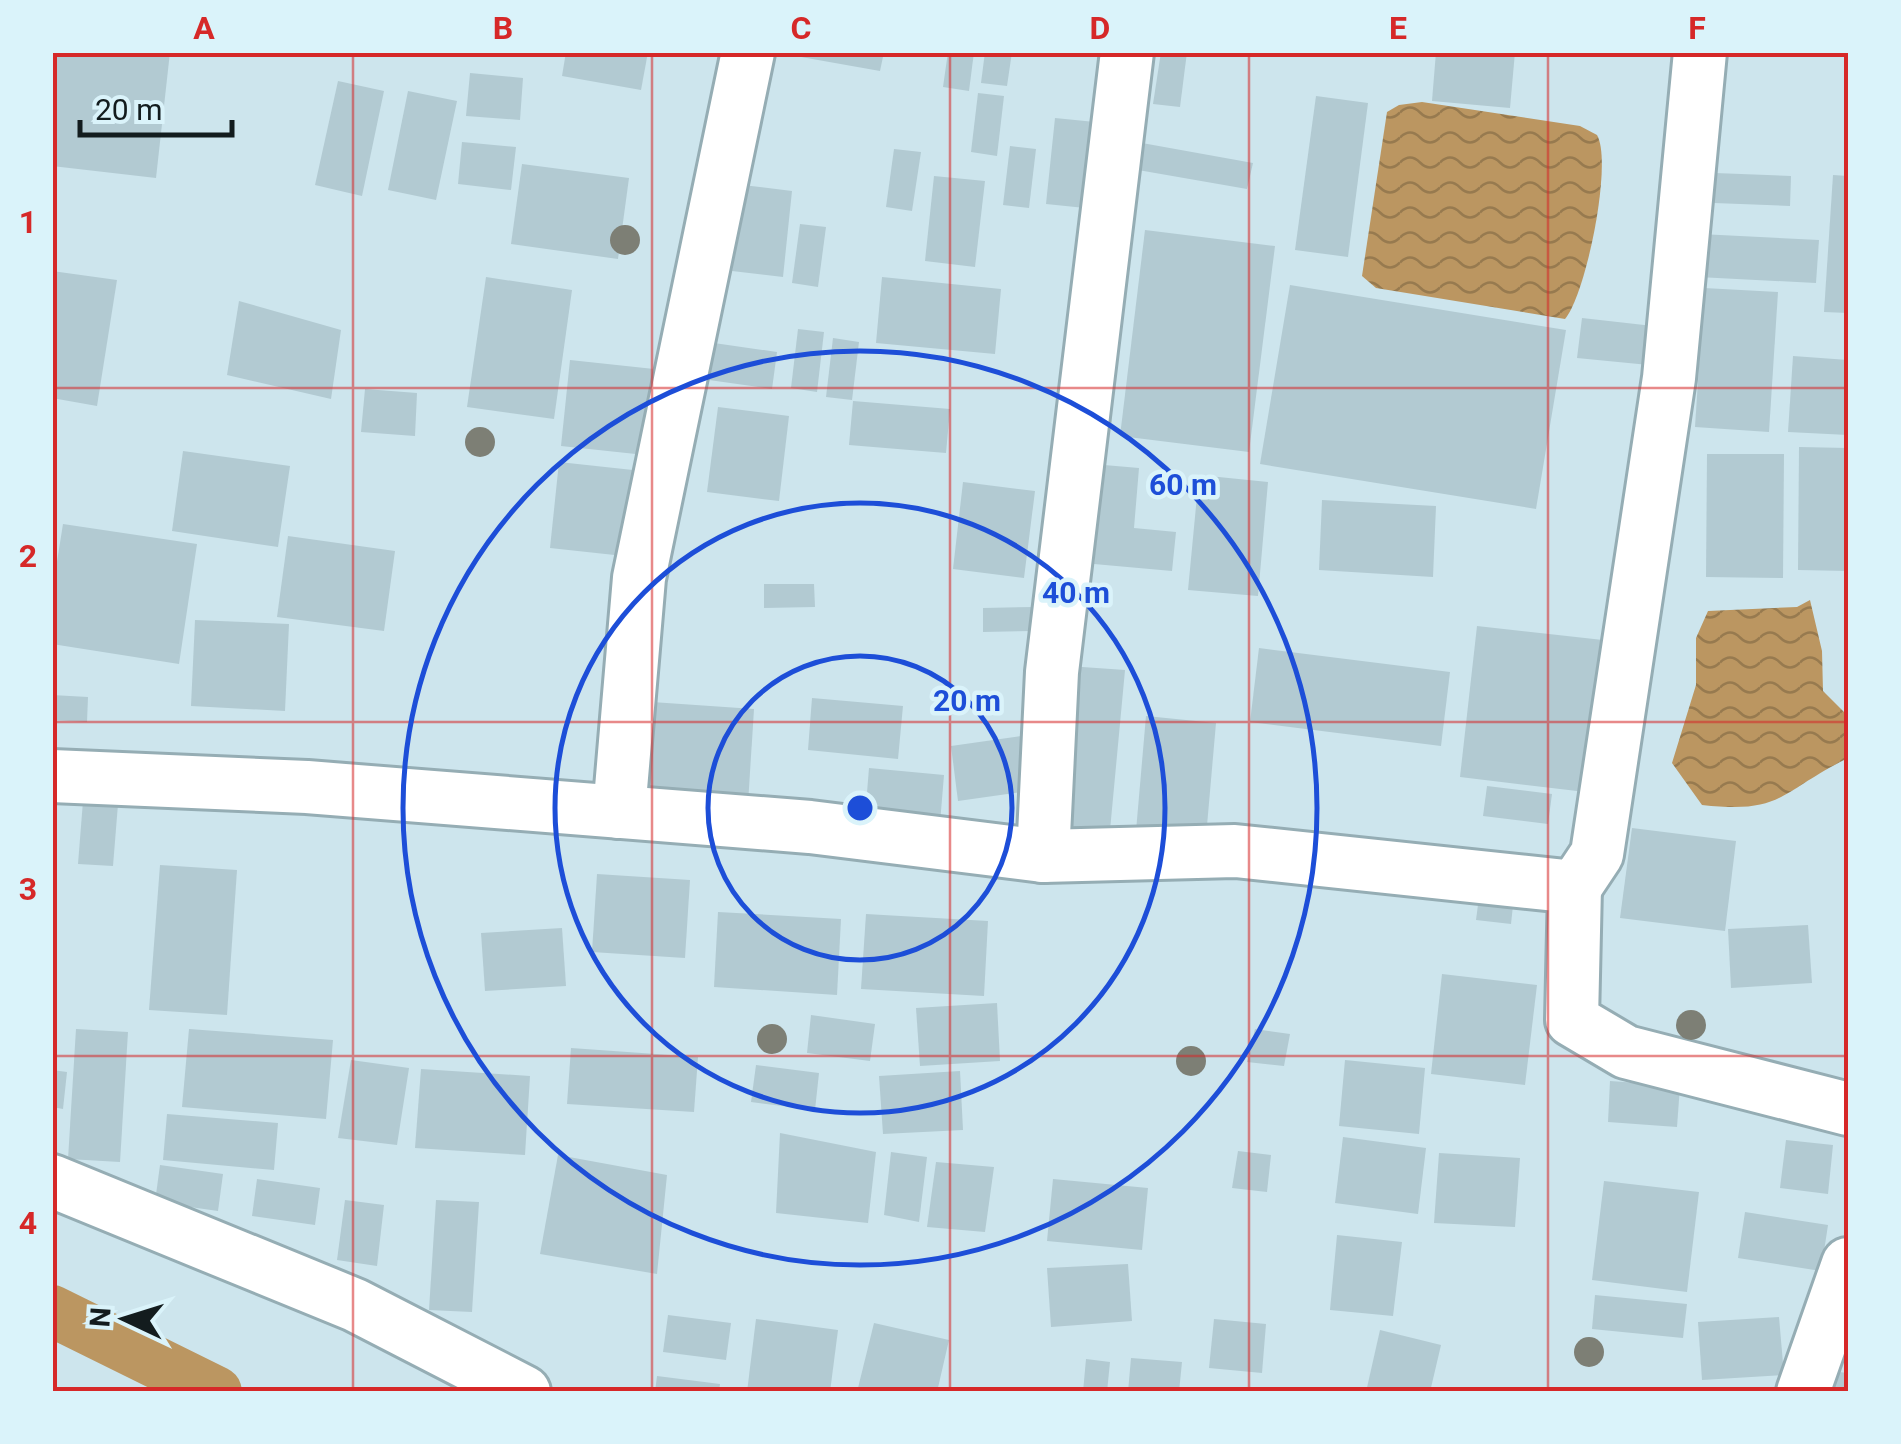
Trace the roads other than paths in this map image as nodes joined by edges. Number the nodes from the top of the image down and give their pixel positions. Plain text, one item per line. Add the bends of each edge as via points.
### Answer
1 (748, 52) edge
2 (1126, 52) edge
3 (1700, 52) edge
4 (52, 776) edge
5 (619, 812) junction
6 (1043, 856) junction
7 (1575, 887) junction
8 (1848, 1109) edge
9 (52, 1181) edge
10 (1848, 1264) edge
11 (524, 1392) edge
12 (1803, 1392) edge

1 - 5 street via 639,578
2 - 6 street via 1052,672
3 - 7 street via 1669,378 1597,854
4 - 5 street via 307,787
5 - 6 street
6 - 7 street via 1235,851
7 - 8 street via 1572,1020 1626,1052
9 - 11 street via 354,1305
10 - 12 street

